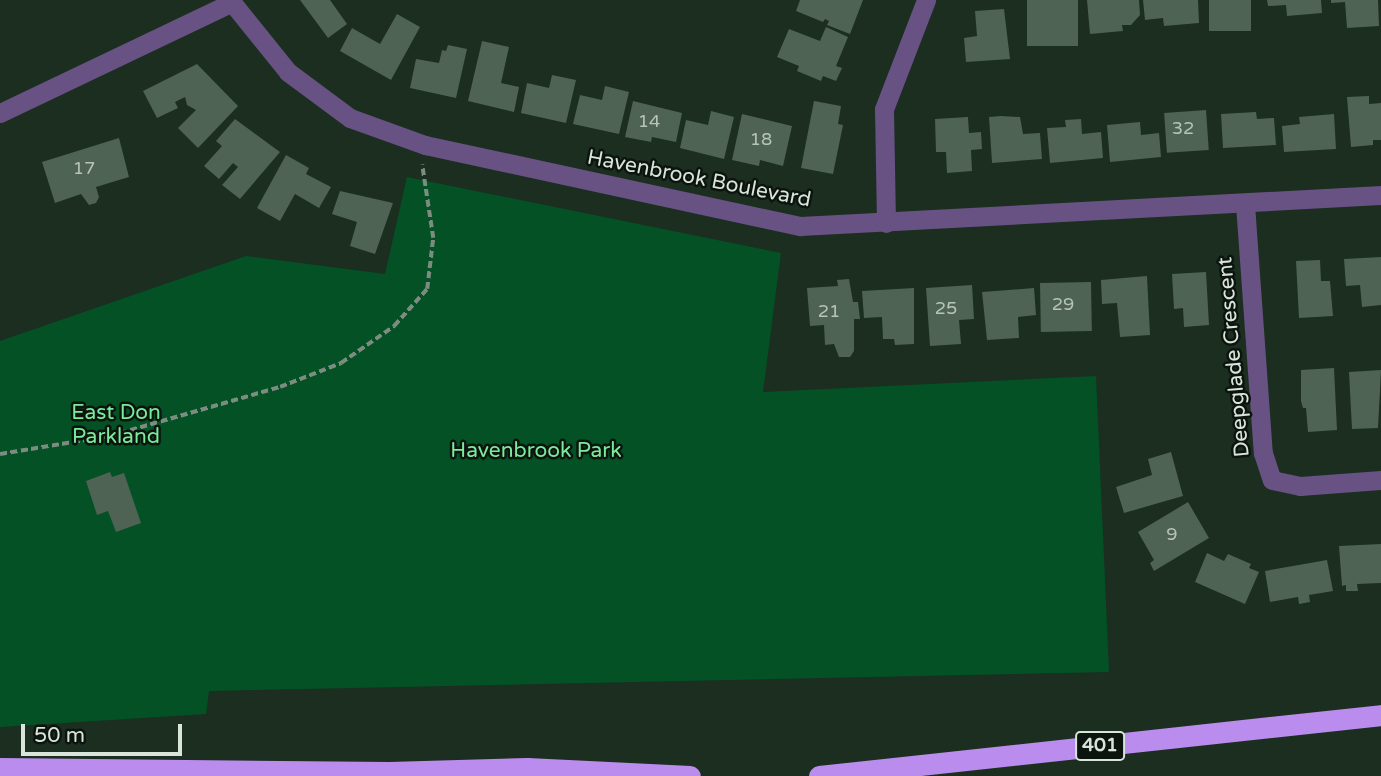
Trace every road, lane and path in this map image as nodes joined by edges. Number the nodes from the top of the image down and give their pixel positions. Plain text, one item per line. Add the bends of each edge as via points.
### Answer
1 (926, 0) edge
2 (230, 1) edge
3 (0, 113) edge
4 (425, 145) junction
5 (1381, 195) edge
6 (1245, 204) junction
7 (886, 223) junction
8 (0, 453) edge
9 (1381, 480) edge
10 (1381, 715) edge
11 (0, 768) edge
12 (690, 776) edge
13 (819, 776) edge

1 - 7 street via 884,109
2 - 3 street
2 - 4 street, Havenbrook Boulevard via 288,72 350,118
4 - 7 street, Havenbrook Boulevard via 800,226
4 - 8 path via 421,171 433,238 427,289 394,326 341,363 280,387 110,436
5 - 6 street, Havenbrook Boulevard
6 - 7 street, Havenbrook Boulevard
6 - 9 street, Deepglade Crescent via 1263,453 1272,480 1300,486
10 - 13 highway, 401
11 - 12 highway via 389,772 527,768

